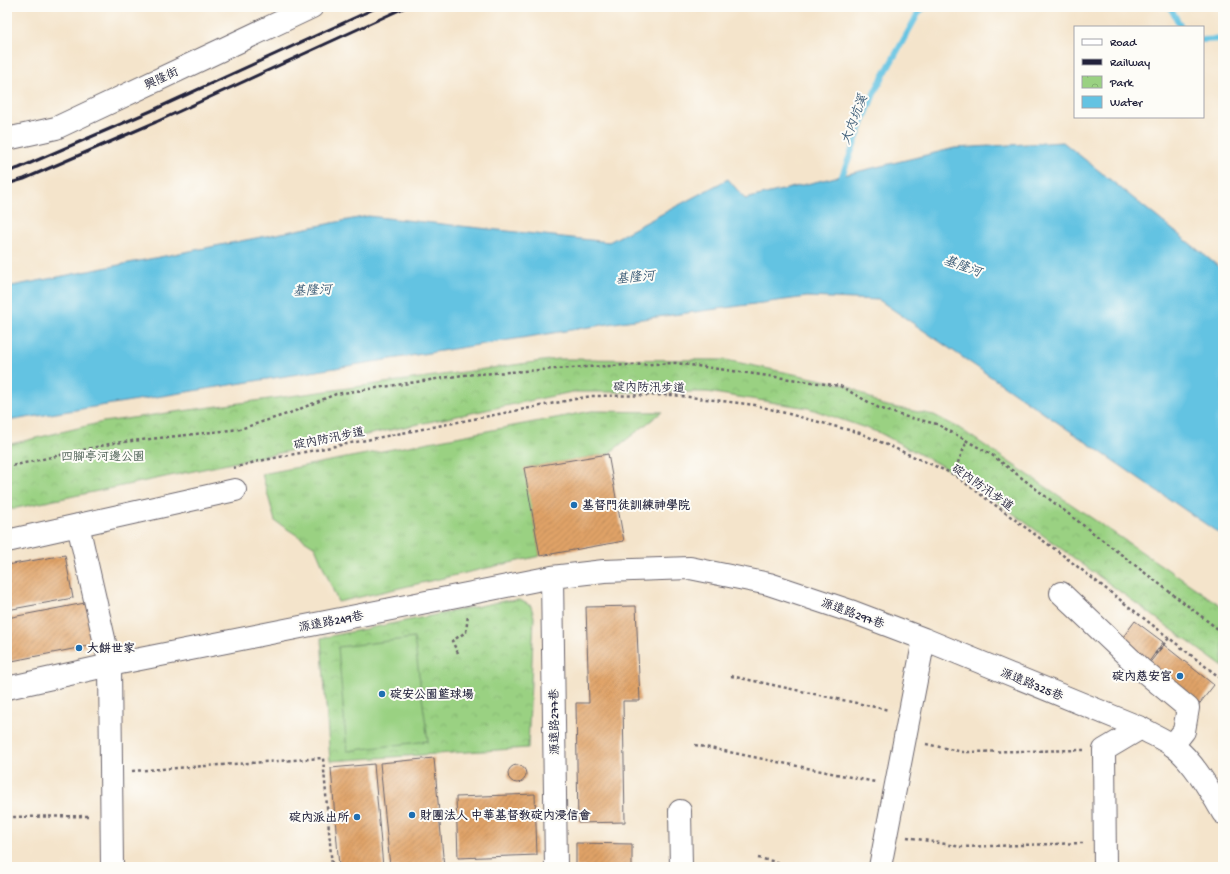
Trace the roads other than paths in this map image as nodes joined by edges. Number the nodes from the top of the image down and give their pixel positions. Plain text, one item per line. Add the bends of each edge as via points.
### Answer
1 (312, 7) edge
2 (7, 139) edge
3 (235, 490) dead end
4 (78, 525) junction
5 (7, 541) edge
6 (552, 577) junction
7 (1061, 593) dead end
8 (924, 639) junction
9 (110, 665) junction
10 (7, 688) edge
11 (1141, 728) junction
12 (1173, 745) junction
13 (680, 811) dead end
14 (1223, 813) edge
15 (112, 867) edge
16 (556, 867) edge
17 (681, 867) edge
18 (880, 867) edge
19 (1106, 867) edge

1 - 2 street, 興隆街 via 56,128
3 - 4 street
4 - 5 street
4 - 9 street
6 - 8 street, 源遠路297巷 via 604,571 690,568 769,584
6 - 9 street, 源遠路249巷
6 - 16 street, 源遠路277巷
7 - 12 street via 1141,669 1188,708 1184,731
8 - 11 street, 源遠路325巷
8 - 18 street
9 - 10 street, 源遠路249巷
9 - 15 street
11 - 12 street, 源遠路325巷
11 - 19 street via 1104,750
12 - 14 street, 源遠路325巷 via 1186,756
13 - 17 street

